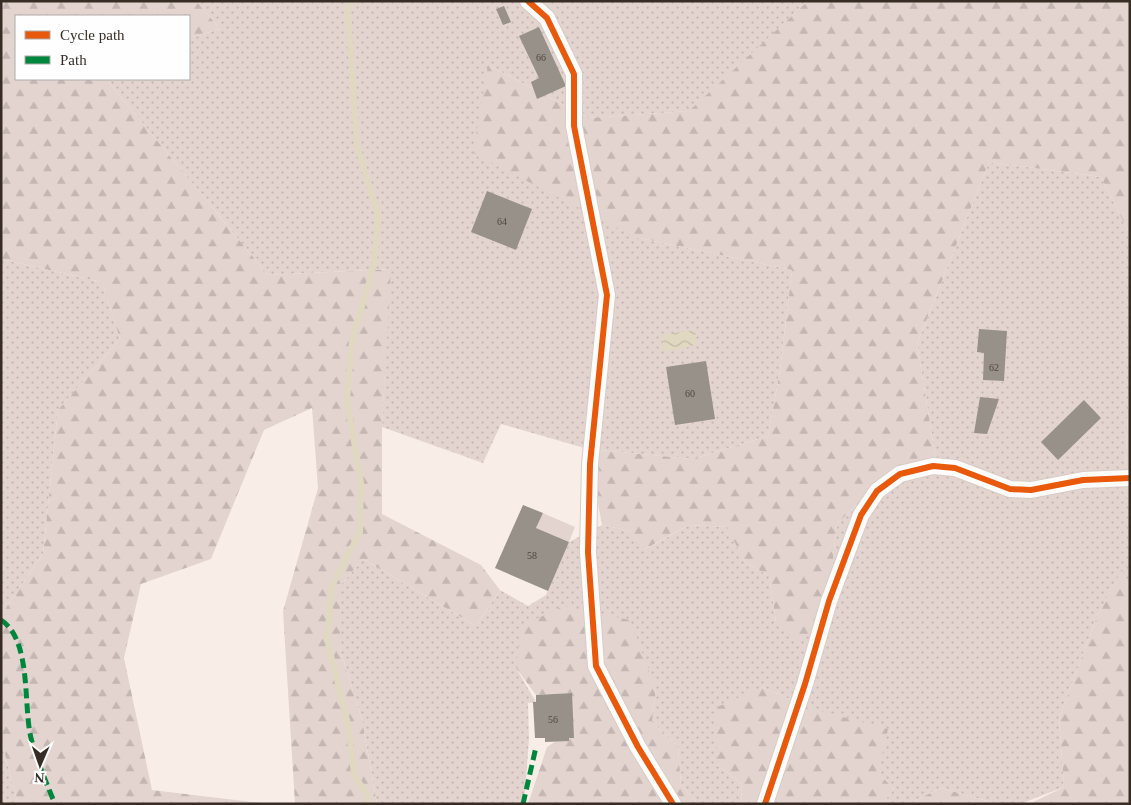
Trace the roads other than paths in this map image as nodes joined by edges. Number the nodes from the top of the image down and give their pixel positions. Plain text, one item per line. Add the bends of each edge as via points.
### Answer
1 (528, 1) edge
2 (1130, 478) edge
3 (673, 804) edge
4 (765, 804) edge

1 - 3 street via 547,18 574,74 574,126 607,294 590,464 588,552 596,666
2 - 4 street via 1083,480 1031,490 1010,489 955,468 933,466 900,474 877,491 861,515 829,601

